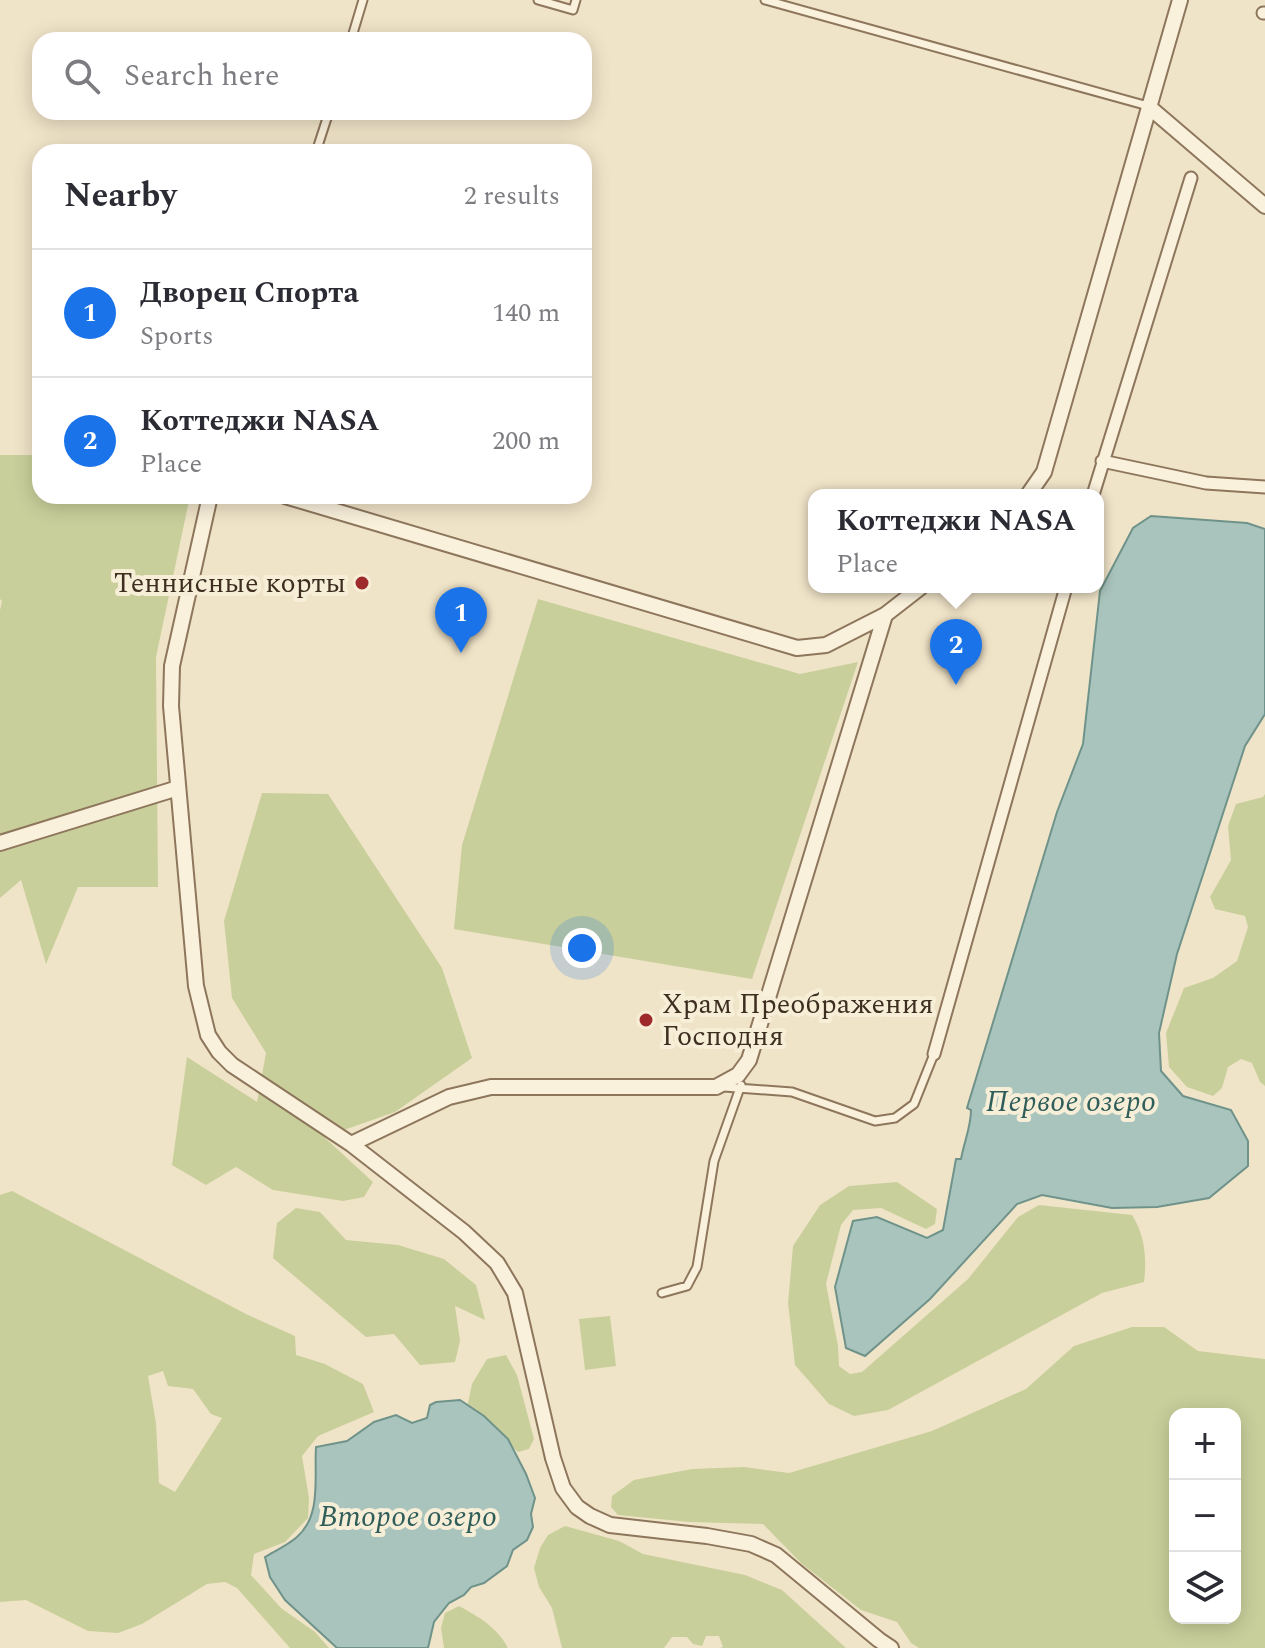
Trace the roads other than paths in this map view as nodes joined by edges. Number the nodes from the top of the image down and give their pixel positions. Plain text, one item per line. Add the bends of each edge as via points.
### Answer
1 (363, 0) edge
2 (538, 0) edge
3 (576, 0) edge
4 (765, 0) edge
5 (1180, 0) edge
6 (353, 32) edge
7 (1148, 106) junction
8 (326, 120) edge
9 (319, 144) edge
10 (1191, 178) dead end
11 (1265, 206) edge
12 (1102, 461) junction
13 (1265, 487) edge
14 (1032, 489) edge
15 (1095, 489) edge
16 (208, 504) edge
17 (312, 504) edge
18 (913, 593) edge
19 (1064, 593) edge
20 (885, 615) junction
21 (178, 788) junction
22 (0, 843) edge
23 (934, 1054) joint
24 (749, 1060) junction
25 (716, 1087) junction
26 (740, 1087) junction
27 (351, 1144) junction
28 (662, 1293) dead end
29 (891, 1648) edge

1 - 6 lane
2 - 3 lane via 573,10
4 - 7 lane
5 - 7 street
7 - 11 street
7 - 14 street via 1044,472
8 - 9 lane
10 - 12 street
12 - 13 street via 1206,483
12 - 15 street
16 - 21 street via 172,666
17 - 20 street via 797,648 826,645
18 - 20 street
19 - 23 street
20 - 24 street
21 - 22 street
21 - 27 street via 196,986 208,1035 232,1065
23 - 26 lane via 914,1104 895,1118 875,1121 792,1092
24 - 25 street via 738,1075
24 - 26 lane
25 - 26 lane
25 - 27 street via 491,1087 449,1097
26 - 28 lane via 714,1161 697,1267 687,1286
27 - 29 street via 497,1263 515,1293 553,1458 563,1488 577,1507 610,1525 707,1536 763,1549

